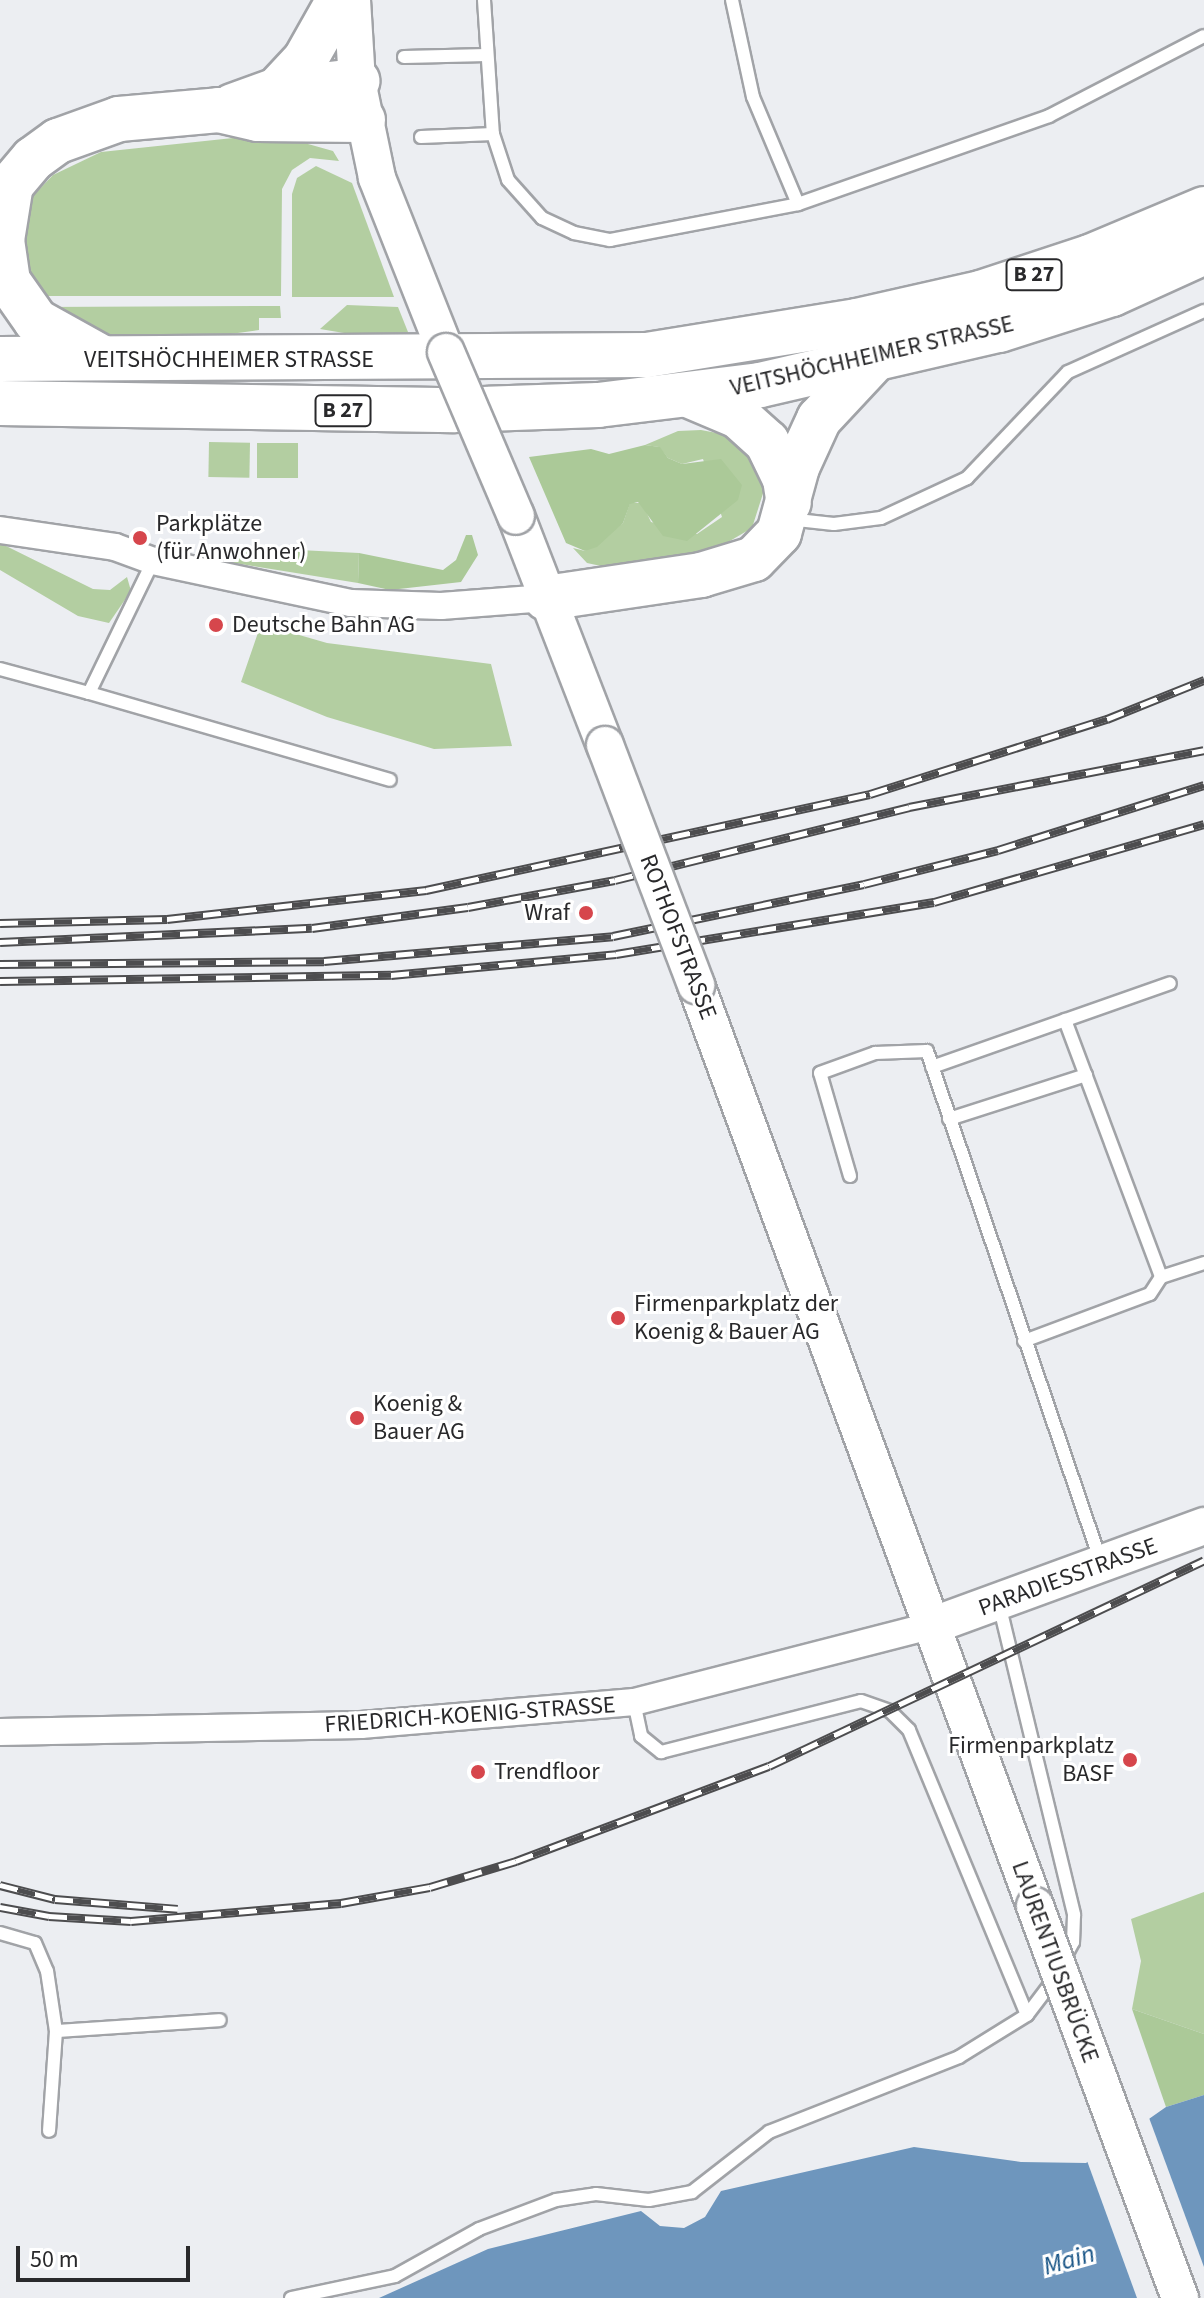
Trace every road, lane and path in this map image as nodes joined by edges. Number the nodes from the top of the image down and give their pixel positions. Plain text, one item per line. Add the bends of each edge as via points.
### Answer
1 (339, 0) edge
2 (352, 0) edge
3 (484, 0) edge
4 (732, 0) edge
5 (1204, 36) edge
6 (487, 55) junction
7 (404, 57) dead end
8 (277, 90) junction
9 (360, 100) junction
10 (219, 110) junction
11 (493, 134) junction
12 (421, 137) dead end
13 (5, 191) edge
14 (798, 204) junction
15 (1204, 209) edge
16 (1204, 252) edge
17 (1204, 311) edge
18 (0, 359) edge
19 (109, 361) junction
20 (873, 361) junction
21 (686, 394) junction
22 (0, 403) edge
23 (787, 511) junction
24 (0, 530) edge
25 (153, 561) junction
26 (546, 598) junction
27 (0, 669) edge
28 (89, 693) junction
29 (390, 780) dead end
30 (1170, 983) dead end
31 (1065, 1020) junction
32 (932, 1067) junction
33 (1086, 1075) junction
34 (949, 1119) junction
35 (850, 1176) dead end
36 (1204, 1263) edge
37 (1161, 1277) junction
38 (1024, 1341) junction
39 (1204, 1526) edge
40 (1102, 1564) junction
41 (999, 1604) junction
42 (931, 1626) junction
43 (634, 1702) junction
44 (0, 1732) edge
45 (0, 1933) edge
46 (1027, 2015) junction
47 (220, 2020) dead end
48 (56, 2031) junction
49 (49, 2131) dead end
50 (291, 2298) edge
51 (1180, 2298) edge

1 - 8 highway via 305,60
2 - 9 main road, ROTHOFSTRASSE
3 - 6 lane
4 - 14 lane via 753,97
5 - 14 lane via 1049,116
6 - 7 lane
6 - 11 lane
8 - 9 highway
8 - 10 highway
9 - 10 highway via 258,119
9 - 26 main road, ROTHOFSTRASSE, bridge via 406,256
10 - 13 highway via 148,114 89,127 33,159
11 - 12 lane
11 - 14 lane via 496,155 521,196 542,218 574,233 610,240
13 - 19 highway via 4,263 21,304 44,326
15 - 19 highway, VEITSHÖCHHEIMER STRASSE / B 27 via 1090,257 981,293 750,342 647,355
16 - 20 highway, VEITSHÖCHHEIMER STRASSE / B 27 via 1112,294 999,330
17 - 23 lane via 1068,372 967,478 881,518 834,524
18 - 19 highway, VEITSHÖCHHEIMER STRASSE / B 27
20 - 21 highway, VEITSHÖCHHEIMER STRASSE / B 27
20 - 23 highway via 819,419 797,467
21 - 22 highway, VEITSHÖCHHEIMER STRASSE / B 27 via 598,405 455,410
21 - 23 highway via 738,416 760,434 778,459
23 - 26 highway via 767,549 733,568
24 - 25 street via 115,547
25 - 26 street via 311,597 385,606
25 - 28 lane
26 - 42 main road, ROTHOFSTRASSE, bridge via 696,985
27 - 28 lane
28 - 29 lane
30 - 31 lane
31 - 32 lane
31 - 33 lane
32 - 34 lane
32 - 35 lane via 927,1051 875,1053 820,1073
33 - 34 lane
33 - 37 lane
34 - 38 lane
36 - 37 lane
37 - 38 lane via 1150,1294
38 - 40 lane
39 - 40 main road, PARADIESSTRASSE
40 - 41 main road, PARADIESSTRASSE
41 - 42 main road, PARADIESSTRASSE
41 - 46 lane via 1074,1915 1073,1942 1045,1996
42 - 43 street, FRIEDRICH-KOENIG-STRASSE
42 - 51 main road, LAURENTIUSBRÜCKE, bridge
43 - 44 street, FRIEDRICH-KOENIG-STRASSE via 361,1725
43 - 46 lane via 641,1736 661,1752 861,1701 890,1711 909,1730
45 - 48 lane via 35,1943 47,1971
46 - 50 lane via 959,2057 769,2132 692,2192 649,2200 596,2194 556,2200 479,2229 395,2276
47 - 48 lane
48 - 49 lane

